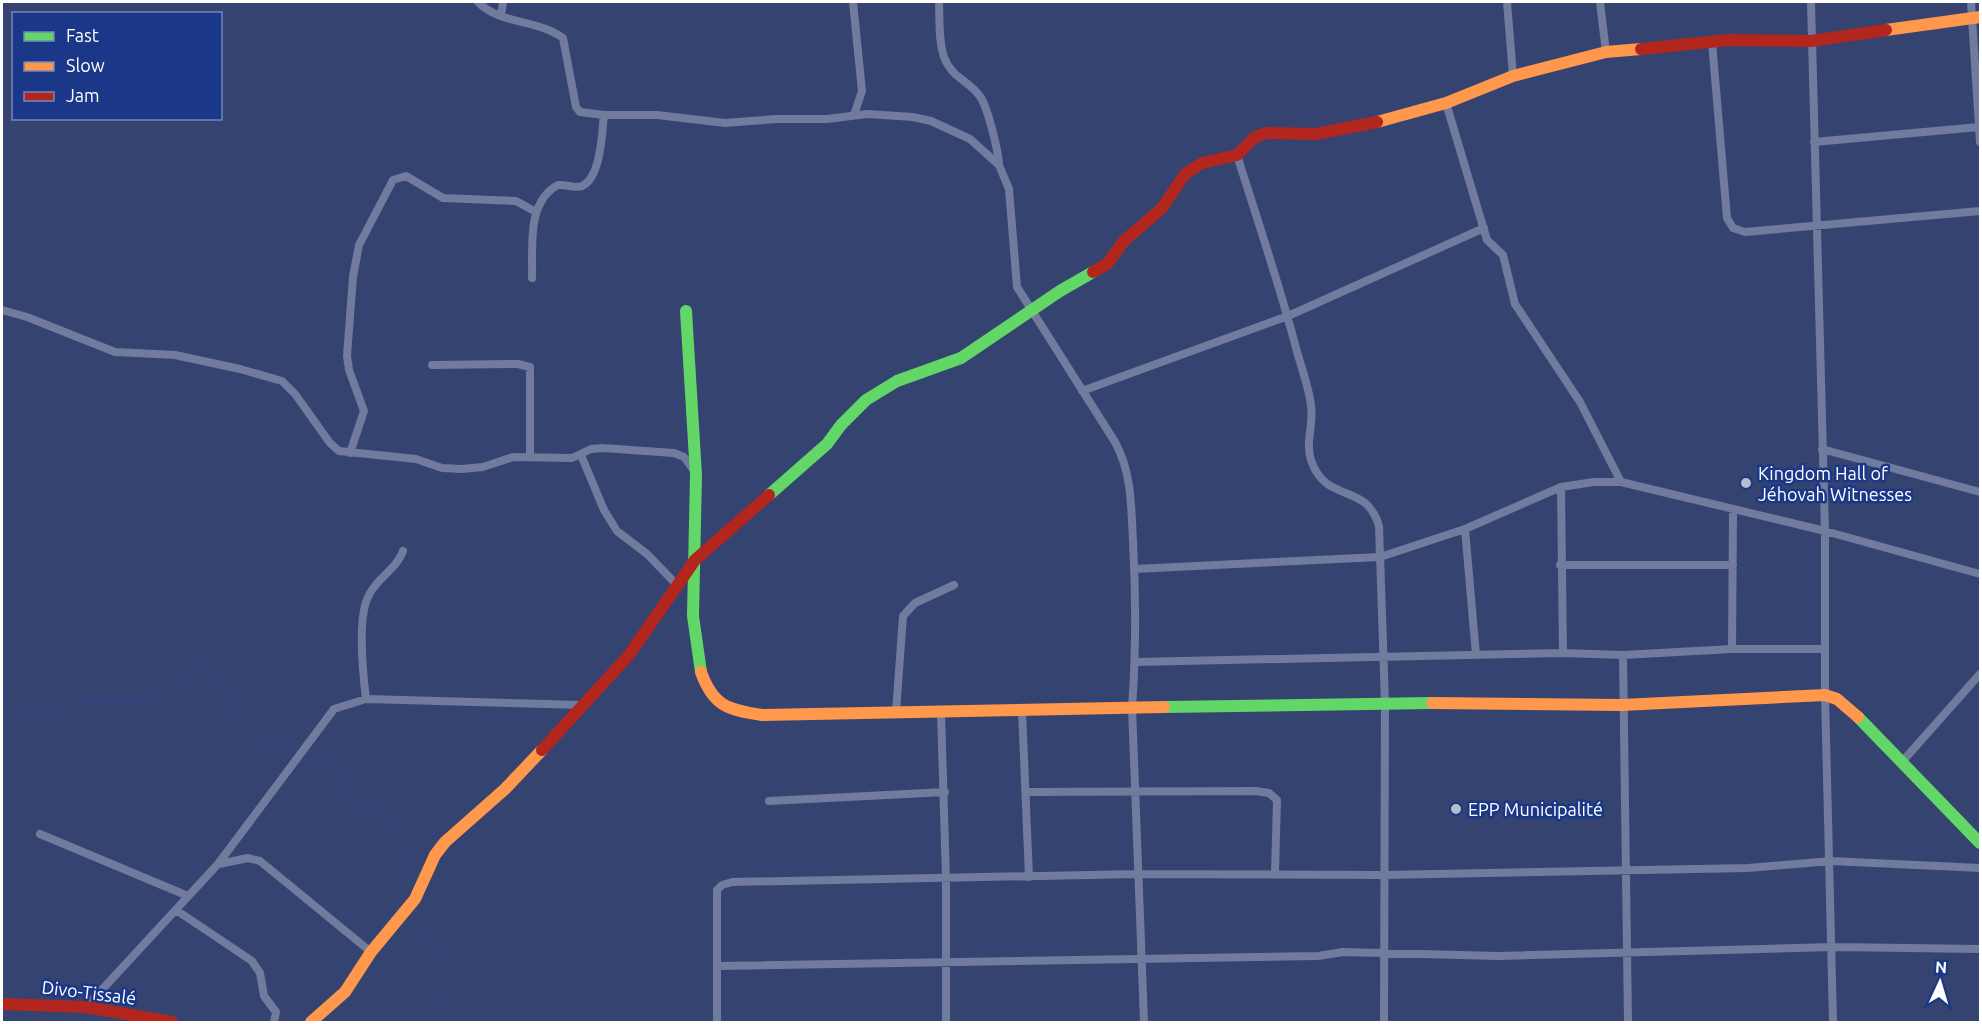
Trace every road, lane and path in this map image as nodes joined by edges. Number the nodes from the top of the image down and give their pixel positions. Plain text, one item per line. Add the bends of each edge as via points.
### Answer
1 (478, 2) edge
2 (503, 2) edge
3 (853, 2) edge
4 (939, 2) edge
5 (1507, 2) edge
6 (1600, 2) edge
7 (1811, 2) edge
8 (1971, 2) edge
9 (501, 15) junction
10 (1976, 18) edge
11 (1811, 41) junction
12 (1712, 42) junction
13 (1606, 52) junction
14 (1513, 76) junction
15 (1446, 103) junction
16 (604, 115) junction
17 (855, 115) junction
18 (1979, 126) edge
19 (1814, 142) junction
20 (1980, 142) edge
21 (1237, 155) junction
22 (999, 165) junction
23 (1980, 211) edge
24 (536, 212) junction
25 (1816, 226) junction
26 (1484, 228) junction
27 (532, 278) dead end
28 (2, 310) edge
29 (1030, 310) junction
30 (687, 311) dead end
31 (1288, 316) junction
32 (432, 365) dead end
33 (1082, 391) junction
34 (1822, 449) junction
35 (350, 453) junction
36 (581, 455) junction
37 (530, 456) junction
38 (696, 473) junction
39 (1621, 482) junction
40 (1561, 487) junction
41 (1980, 492) edge
42 (1733, 510) junction
43 (1465, 529) junction
44 (1825, 531) junction
45 (403, 550) dead end
46 (1380, 557) junction
47 (695, 560) junction
48 (1560, 565) junction
49 (1733, 565) junction
50 (1134, 569) junction
51 (1980, 574) edge
52 (676, 584) junction
53 (954, 585) dead end
54 (1732, 649) junction
55 (1825, 649) junction
56 (1563, 653) junction
57 (1476, 655) junction
58 (1383, 656) junction
59 (1623, 656) junction
60 (1135, 662) junction
61 (1980, 674) edge
62 (1825, 695) junction
63 (366, 699) junction
64 (1385, 703) junction
65 (582, 705) junction
66 (1622, 705) junction
67 (1132, 708) junction
68 (1022, 710) junction
69 (896, 712) junction
70 (941, 713) junction
71 (1902, 762) junction
72 (1135, 791) junction
73 (945, 792) junction
74 (1027, 792) junction
75 (769, 801) dead end
76 (40, 834) dead end
77 (1980, 843) edge
78 (1831, 861) junction
79 (218, 864) junction
80 (1980, 868) edge
81 (1625, 869) junction
82 (1275, 873) junction
83 (1137, 874) junction
84 (1383, 875) junction
85 (1029, 877) junction
86 (946, 878) junction
87 (188, 896) junction
88 (176, 910) junction
89 (1833, 947) junction
90 (1980, 949) edge
91 (371, 952) junction
92 (1385, 954) junction
93 (1627, 954) junction
94 (1140, 959) junction
95 (945, 960) junction
96 (718, 966) junction
97 (2, 1004) edge
98 (86, 1007) junction
99 (172, 1023) edge
100 (274, 1023) edge
101 (311, 1023) edge
102 (717, 1023) edge
103 (946, 1023) edge
104 (1144, 1023) edge
105 (1384, 1023) edge
106 (1628, 1023) edge
107 (1833, 1023) edge

1 - 9 street via 487,11
2 - 9 street
3 - 17 street via 862,91
4 - 22 street via 944,58 960,80 982,99 998,144
5 - 14 street
6 - 13 street
7 - 11 street
8 - 10 street
9 - 16 street via 533,23 563,38 576,107 580,112
10 - 11 street
10 - 18 street
11 - 12 street
11 - 19 street
12 - 13 street
12 - 25 street via 1727,218 1733,228 1745,231
13 - 14 street
14 - 15 street
15 - 21 street via 1334,132 1267,134 1255,137
15 - 26 street
16 - 17 street via 657,115 725,123
16 - 24 street via 601,153 586,183 553,188
17 - 22 street via 931,121 970,139
18 - 19 street
18 - 20 street
19 - 25 street
21 - 29 street via 1202,163 1185,174 1162,208 1124,241 1107,264
21 - 31 street
22 - 29 street via 1010,189 1013,208 1015,279
23 - 25 street
24 - 27 street
24 - 35 street via 516,201 442,198 406,176 393,180 359,245 353,277 347,356 364,411
25 - 34 street
26 - 31 street
26 - 39 street via 1487,240 1507,264 1515,304 1580,402
28 - 35 street via 115,352 175,354 282,381 330,443 339,451
29 - 33 street
29 - 47 street via 961,358 897,381 866,399 827,444
30 - 38 street
31 - 33 street
31 - 46 street via 1312,407 1310,458 1318,477 1331,488 1363,499 1374,510 1379,525
32 - 37 street via 530,367
33 - 50 street via 1125,459 1130,480
34 - 41 street
34 - 44 street
35 - 37 street via 416,459 442,468 462,469
36 - 37 street
36 - 38 street via 602,448 674,453 684,457
36 - 52 street via 617,531
38 - 47 street
39 - 40 street
39 - 42 street
40 - 43 street
40 - 48 street
42 - 44 street
42 - 49 street
43 - 46 street
43 - 57 street
44 - 51 street
44 - 55 street
45 - 63 street via 399,563 368,596 364,608 362,661
46 - 50 street
46 - 58 street
47 - 52 street
47 - 69 street via 694,619 700,665 708,690 720,704 738,712 762,715
48 - 49 street
48 - 56 street
49 - 54 street
50 - 60 street
52 - 65 street via 629,655
53 - 69 street via 915,603 903,616
54 - 55 street
54 - 59 street
55 - 62 street
56 - 57 street
56 - 59 street
57 - 58 street
58 - 60 street
58 - 64 street
59 - 66 street
60 - 67 street
61 - 71 street
62 - 66 street
62 - 71 street via 1851,710
62 - 78 street
63 - 65 street
63 - 79 street via 334,709
64 - 66 street
64 - 67 street
64 - 84 street
65 - 91 street via 505,789 445,842 415,899
66 - 81 street
67 - 68 street
67 - 72 street
68 - 70 street
68 - 74 street
69 - 70 street
70 - 73 street
71 - 77 street
72 - 74 street
72 - 82 street via 1269,793 1277,800 1278,812
72 - 83 street
73 - 75 street
73 - 86 street
74 - 85 street
76 - 87 street
78 - 80 street
78 - 81 street via 1748,868
78 - 89 street
79 - 87 street
79 - 91 street via 248,858 260,861
81 - 84 street
81 - 93 street
82 - 83 street
82 - 84 street
83 - 85 street
83 - 94 street
84 - 92 street
85 - 86 street
86 - 95 street
86 - 96 street via 722,885 717,890
87 - 88 street
88 - 98 street
88 - 100 street via 257,967 264,996 276,1012
89 - 90 street
89 - 93 street
89 - 107 street
91 - 101 street via 345,992
92 - 93 street
92 - 94 street
92 - 105 street
93 - 106 street
94 - 95 street
94 - 104 street
95 - 96 street
95 - 103 street
96 - 102 street
97 - 98 street, Divo-Tissalé
98 - 99 street, Divo-Tissalé

